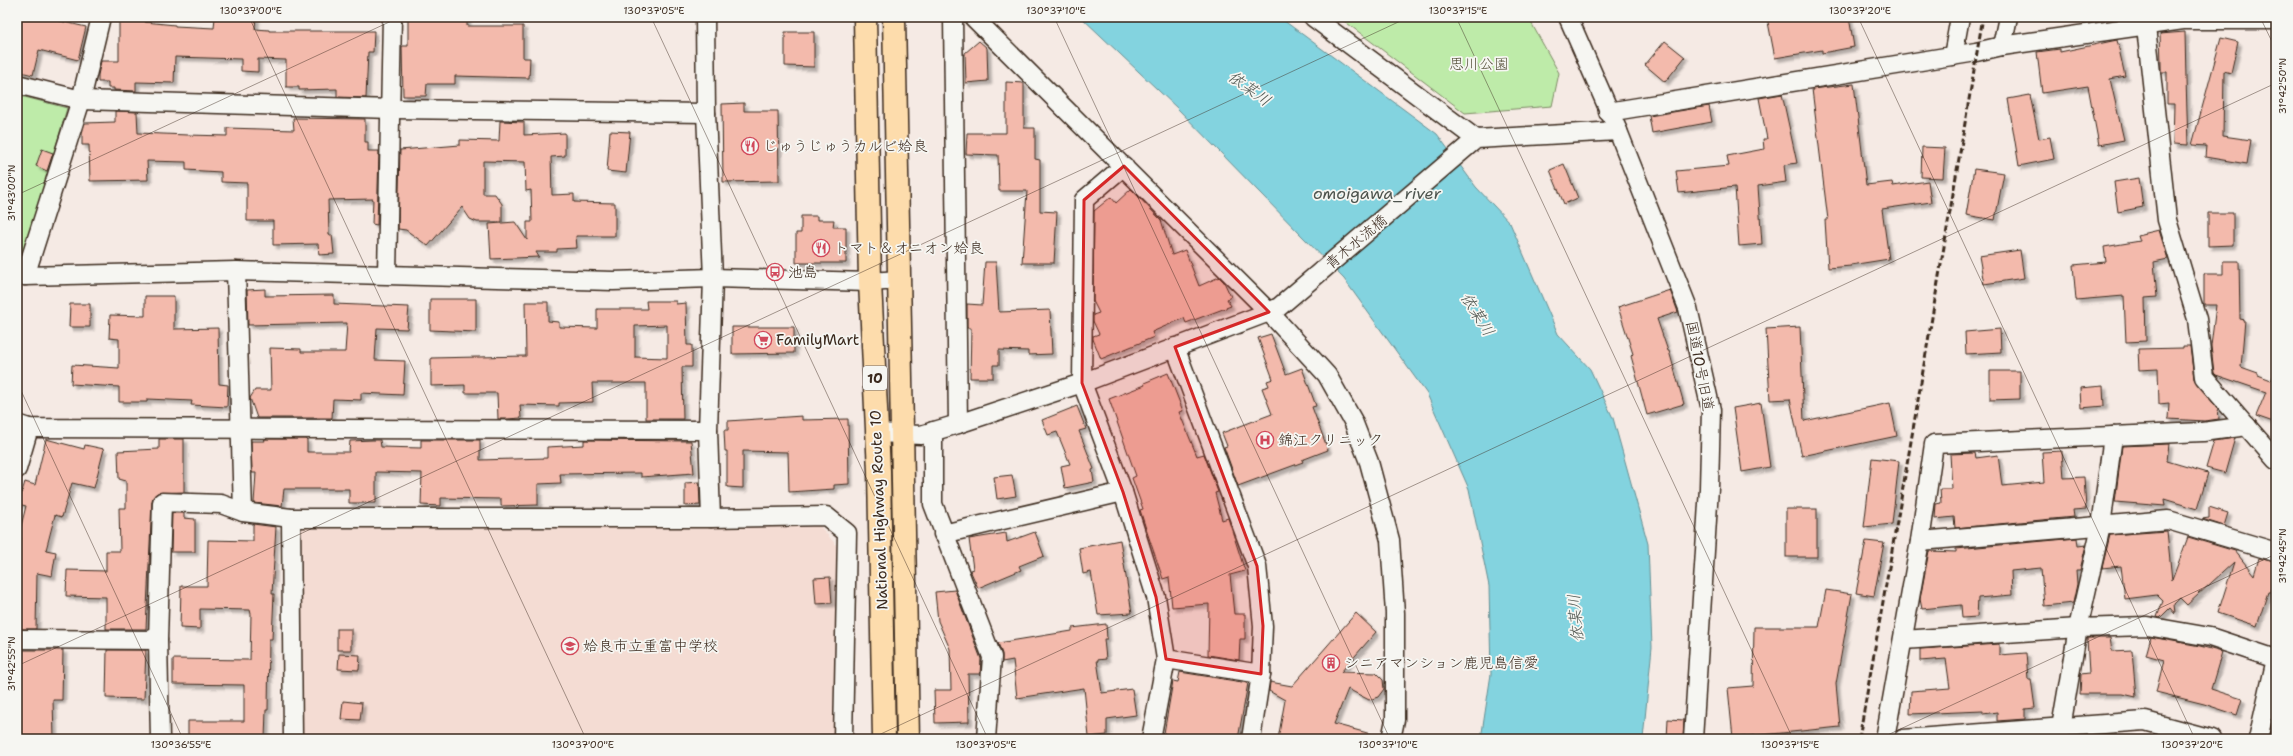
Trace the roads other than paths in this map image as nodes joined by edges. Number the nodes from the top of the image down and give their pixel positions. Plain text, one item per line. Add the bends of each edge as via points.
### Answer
1 (101, 17) edge
2 (392, 17) edge
3 (705, 17) edge
4 (865, 17) edge
5 (894, 17) edge
6 (953, 17) edge
7 (973, 17) edge
8 (1313, 17) edge
9 (1568, 17) edge
10 (1960, 17) edge
11 (2008, 17) edge
12 (2183, 19) edge
13 (2276, 20) edge
14 (2146, 27) junction
15 (2002, 46) junction
16 (1953, 56) junction
17 (17, 84) edge
18 (81, 100) junction
19 (392, 110) junction
20 (1608, 112) junction
21 (706, 113) junction
22 (1618, 131) junction
23 (1473, 143) junction
24 (1124, 166) junction
25 (236, 271) junction
26 (387, 274) junction
27 (21, 275) edge
28 (713, 278) junction
29 (899, 280) junction
30 (870, 282) junction
31 (1274, 310) junction
32 (1175, 347) junction
33 (1082, 383) junction
34 (958, 424) junction
35 (23, 426) edge
36 (2247, 426) junction
37 (241, 429) junction
38 (708, 430) junction
39 (933, 431) junction
40 (878, 434) junction
41 (901, 434) junction
42 (2113, 436) junction
43 (2276, 460) edge
44 (17, 469) edge
45 (1123, 492) junction
46 (243, 512) junction
47 (291, 518) junction
48 (711, 518) junction
49 (2101, 526) junction
50 (943, 534) junction
51 (1920, 541) junction
52 (2276, 552) edge
53 (2078, 628) junction
54 (17, 639) edge
55 (158, 640) junction
56 (1903, 640) junction
57 (1166, 659) junction
58 (2276, 659) edge
59 (1261, 674) junction
60 (2060, 732) edge
61 (160, 739) edge
62 (293, 739) edge
63 (843, 739) edge
64 (884, 739) edge
65 (908, 739) edge
66 (986, 739) edge
67 (1150, 739) edge
68 (1251, 739) edge
69 (1391, 739) edge
70 (1694, 739) edge
71 (1885, 739) edge
72 (1903, 739) edge
73 (2212, 739) edge
74 (2258, 739) edge

1 - 18 street
2 - 19 street
3 - 21 street
4 - 30 highway, National Highway Route 10 / 10
5 - 29 highway, National Highway Route 10 / 10
6 - 34 street
7 - 24 street
8 - 23 street
9 - 20 street, 国道10号旧道
10 - 16 street
11 - 15 street
12 - 13 street
12 - 14 street
14 - 15 street
14 - 36 street via 2167,220 2197,320 2204,377
15 - 16 street
16 - 20 street
17 - 18 street
18 - 19 street
18 - 27 street
19 - 21 street
19 - 26 street
20 - 22 street, 国道10号旧道
21 - 28 street
22 - 23 street
22 - 70 street, 国道10号旧道 via 1688,308 1711,410 1709,488
23 - 31 street, 青木水流橋
24 - 31 street
24 - 33 street via 1084,200
25 - 26 street
25 - 27 street
25 - 37 street
26 - 28 street via 613,280
28 - 30 street
28 - 38 street
29 - 30 street
29 - 41 highway, National Highway Route 10 / 10
30 - 40 highway, National Highway Route 10 / 10
31 - 32 street, 青木水流橋
31 - 69 street via 1327,375 1353,420 1369,462 1390,540 1395,613 1395,720
32 - 33 street, 青木水流橋
32 - 59 street via 1258,566 1263,626
33 - 34 street, 青木水流橋
33 - 45 street
34 - 39 street, 青木水流橋
35 - 37 street
35 - 44 street
36 - 42 street via 2203,432
36 - 43 street
37 - 38 street
37 - 46 street
38 - 48 street
39 - 41 street, 青木水流橋 via 921,435
39 - 50 street via 933,504
40 - 41 street, 青木水流橋
40 - 64 highway, National Highway Route 10 / 10
41 - 65 highway, National Highway Route 10 / 10
42 - 49 street
42 - 51 street via 1934,444
45 - 50 street
45 - 57 street via 1156,597
46 - 47 street
46 - 55 street via 221,504 162,502
47 - 48 street
47 - 62 street
48 - 63 street via 826,516 847,533
49 - 51 street
49 - 52 street via 2168,520
49 - 53 street
50 - 66 street via 992,657
51 - 56 street
53 - 56 street
53 - 58 street via 2147,626 2210,637
53 - 60 street
54 - 55 street
55 - 61 street
56 - 71 street
57 - 59 street
57 - 67 street
58 - 74 street
59 - 68 street
60 - 72 street
60 - 73 street via 2145,721

